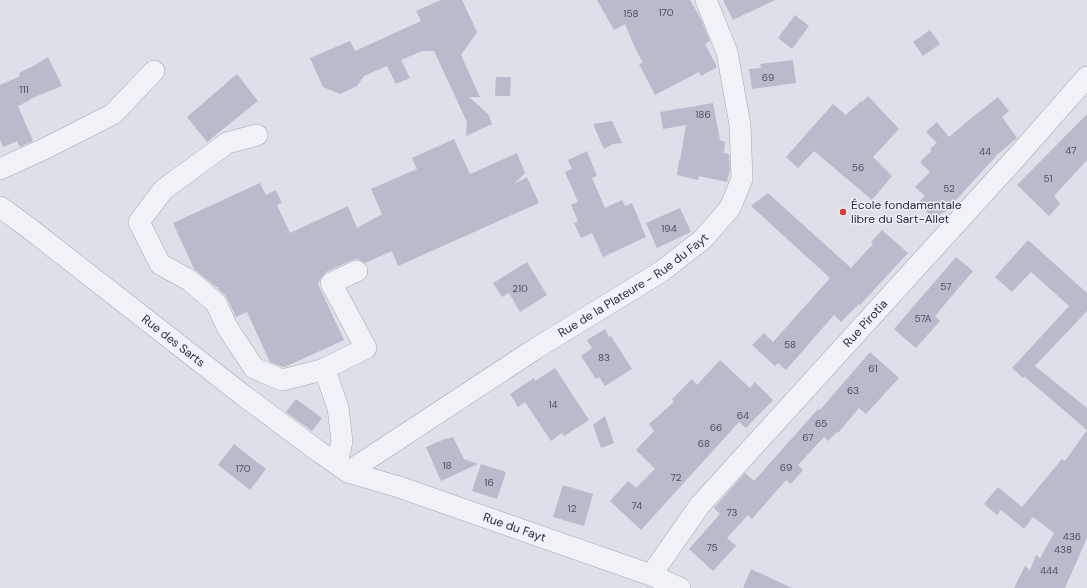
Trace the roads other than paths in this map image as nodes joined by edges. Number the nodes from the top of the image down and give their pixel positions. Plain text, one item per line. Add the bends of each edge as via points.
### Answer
1 (706, 0) edge
2 (154, 71) dead end
3 (1087, 77) edge
4 (257, 135) dead end
5 (0, 169) edge
6 (0, 207) edge
7 (357, 271) dead end
8 (322, 370) junction
9 (343, 468) junction
10 (651, 575) junction
11 (680, 588) edge

1 - 9 street, Rue de la Plateure - Rue du Fayt via 727,52 740,124 742,179 730,208 703,238 662,271
2 - 5 street via 113,114
3 - 10 street, Rue Pirotia via 700,505
4 - 8 street via 227,144 163,190 138,222 160,264 189,280 216,303 227,327 254,368 282,380
6 - 9 street, Rue des Sarts via 244,396
7 - 8 street via 331,283 366,348
8 - 9 street via 328,379 338,408
9 - 10 street, Rue du Fayt
10 - 11 street, Rue du Fayt

